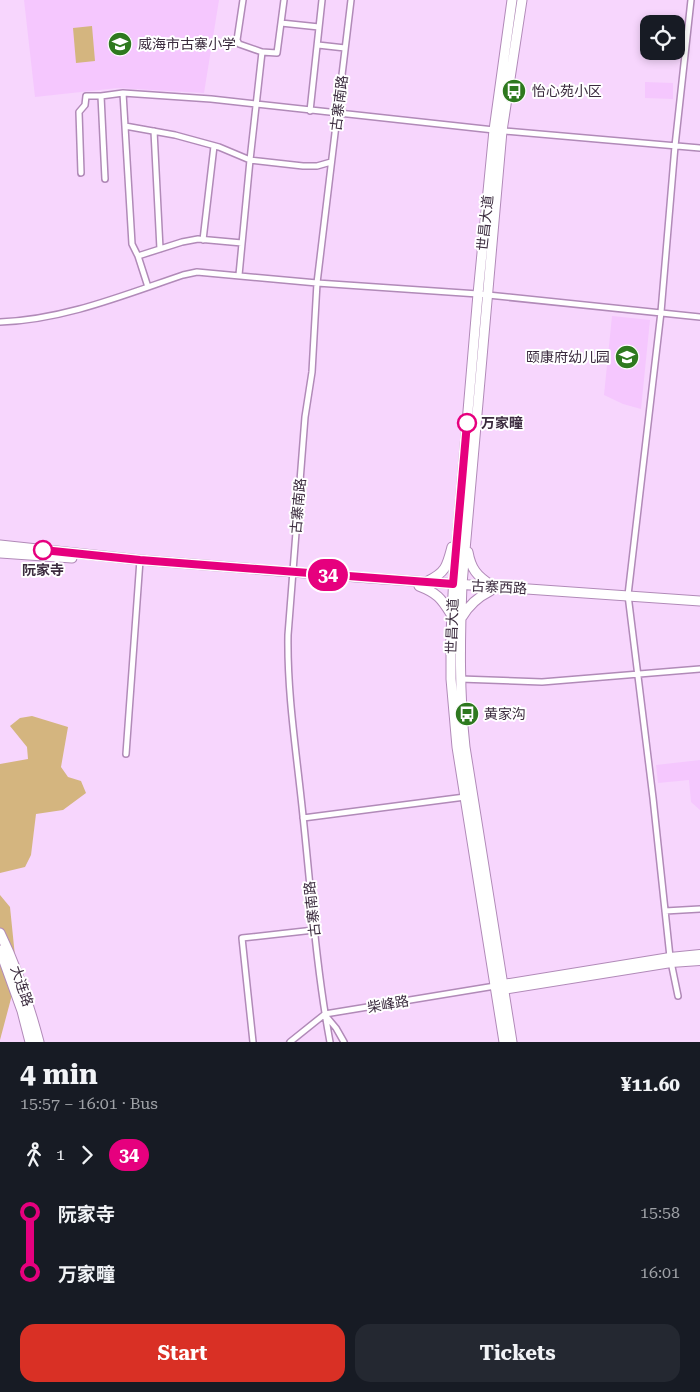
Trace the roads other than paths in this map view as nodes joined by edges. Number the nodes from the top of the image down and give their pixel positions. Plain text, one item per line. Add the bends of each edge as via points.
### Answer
1 (243, 0) edge
2 (284, 0) edge
3 (322, 0) edge
4 (351, 0) edge
5 (512, 0) edge
6 (522, 0) edge
7 (691, 0) edge
8 (281, 24) junction
9 (319, 27) junction
10 (318, 46) junction
11 (345, 48) junction
12 (262, 52) junction
13 (123, 93) junction
14 (101, 96) junction
15 (256, 104) junction
16 (310, 110) junction
17 (337, 114) junction
18 (125, 126) junction
19 (154, 131) junction
20 (498, 131) junction
21 (214, 146) junction
22 (675, 146) junction
23 (700, 148) edge
24 (250, 160) junction
25 (331, 162) junction
26 (81, 173) dead end
27 (105, 179) dead end
28 (204, 240) junction
29 (242, 243) junction
30 (160, 249) junction
31 (138, 256) junction
32 (239, 275) junction
33 (317, 283) junction
34 (148, 287) junction
35 (478, 294) junction
36 (488, 295) junction
37 (661, 312) junction
38 (700, 317) edge
39 (0, 322) edge
40 (458, 530) junction
41 (466, 542) junction
42 (0, 546) edge
43 (0, 553) edge
44 (140, 561) junction
45 (293, 573) junction
46 (422, 584) junction
47 (457, 586) junction
48 (492, 588) junction
49 (628, 598) junction
50 (700, 601) edge
51 (700, 606) edge
52 (451, 615) junction
53 (460, 619) junction
54 (700, 669) edge
55 (638, 674) junction
56 (460, 679) junction
57 (126, 754) dead end
58 (465, 797) junction
59 (303, 818) junction
60 (700, 909) edge
61 (665, 911) junction
62 (314, 930) junction
63 (0, 932) edge
64 (0, 950) edge
65 (700, 954) edge
66 (670, 960) junction
67 (700, 961) edge
68 (500, 987) junction
69 (678, 996) dead end
70 (325, 1014) junction
71 (30, 1042) edge
72 (39, 1042) edge
73 (253, 1042) edge
74 (290, 1042) edge
75 (330, 1042) edge
76 (344, 1042) edge
77 (504, 1042) edge
78 (512, 1042) edge

1 - 12 street via 237,40 239,44
2 - 8 street
3 - 9 street
4 - 11 street, 古寨南路
5 - 20 main road, 世昌大道
6 - 20 main road, 世昌大道
7 - 22 street
8 - 9 street
8 - 12 street via 277,53
9 - 10 street
10 - 11 street
10 - 16 street
11 - 17 street, 古寨南路
12 - 15 street
13 - 14 street
13 - 15 street
13 - 18 street
14 - 26 street via 86,96 85,105 79,112
14 - 27 street
15 - 16 street
15 - 24 street
16 - 17 street
17 - 20 street
17 - 25 street, 古寨南路
18 - 19 street
18 - 31 street via 132,244
19 - 21 street
19 - 30 street
20 - 22 street
20 - 35 main road, 世昌大道
20 - 36 main road, 世昌大道
21 - 24 street
21 - 28 street
22 - 23 street
22 - 37 street
24 - 25 street via 303,166
24 - 29 street
25 - 33 street, 古寨南路
28 - 29 street
28 - 30 street
29 - 32 street
30 - 31 street
31 - 34 street
32 - 33 street
32 - 34 street via 197,272
33 - 35 street
33 - 45 street, 古寨南路
34 - 39 street via 50,316
35 - 36 street
35 - 40 main road, 世昌大道
36 - 37 street
36 - 41 main road, 世昌大道
37 - 38 street
37 - 49 street
40 - 46 main road via 446,567
40 - 47 main road, 世昌大道
41 - 47 main road, 世昌大道
41 - 48 main road via 475,573
42 - 44 main road, 古寨西路
43 - 44 main road, 古寨西路
44 - 45 main road, 古寨西路
44 - 57 street
45 - 46 main road, 古寨西路
45 - 59 street, 古寨南路 via 288,664
46 - 47 main road, 古寨西路
46 - 52 main road via 439,596
47 - 48 main road, 古寨西路
47 - 52 main road, 世昌大道
47 - 53 main road, 世昌大道
48 - 49 main road, 古寨西路
48 - 53 main road via 480,595
49 - 50 main road, 古寨西路
49 - 51 main road, 古寨西路
49 - 55 street
52 - 58 main road, 世昌大道 via 450,679
53 - 56 main road, 世昌大道
54 - 55 street
55 - 56 street via 542,682
55 - 61 street
56 - 68 main road, 世昌大道 via 465,747
58 - 59 street
58 - 68 main road, 世昌大道
59 - 62 street, 古寨南路
60 - 61 street
61 - 66 street
62 - 70 street, 古寨南路
62 - 73 street via 242,938
63 - 72 main road, 大连路 via 30,1007
64 - 71 main road, 大连路
65 - 66 street, 柴峰路
66 - 67 street, 柴峰路
66 - 68 street, 柴峰路
66 - 69 street
68 - 70 street, 柴峰路
68 - 77 main road, 世昌大道
68 - 78 main road, 世昌大道
70 - 74 street
70 - 75 street, 古寨南路
70 - 76 street

